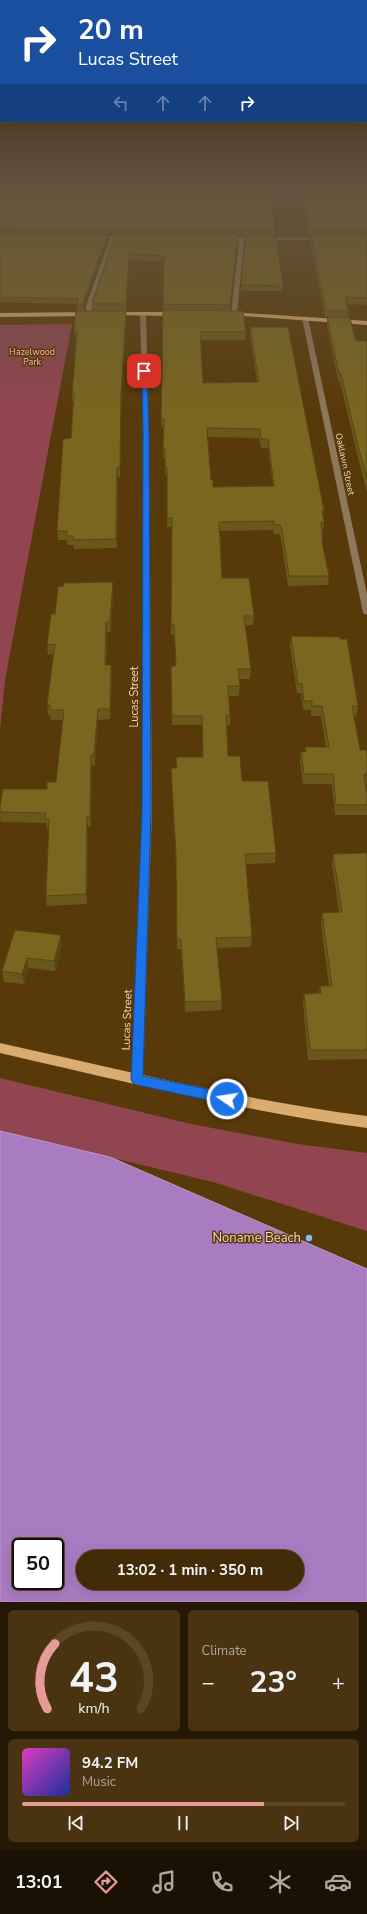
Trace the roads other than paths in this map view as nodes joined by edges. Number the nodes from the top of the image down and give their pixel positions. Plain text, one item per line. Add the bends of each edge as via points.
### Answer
1 (103, 266) edge
2 (239, 266) edge
3 (89, 314) junction
4 (97, 314) edge
5 (105, 314) edge
6 (143, 314) junction
7 (182, 314) edge
8 (227, 314) edge
9 (234, 314) junction
10 (0, 315) edge
11 (305, 318) junction
12 (367, 323) edge
13 (367, 613) edge
14 (0, 1048) edge
15 (137, 1080) junction
16 (367, 1122) edge

1 - 3 street via 89,306
2 - 9 street
3 - 4 main road
3 - 10 main road
5 - 6 main road
6 - 7 main road
6 - 15 street, Lucas Street via 146,431 147,812
8 - 9 main road
9 - 11 main road
11 - 12 main road
11 - 13 street, Oaklawn Street
14 - 15 main road
15 - 16 main road via 278,1109

